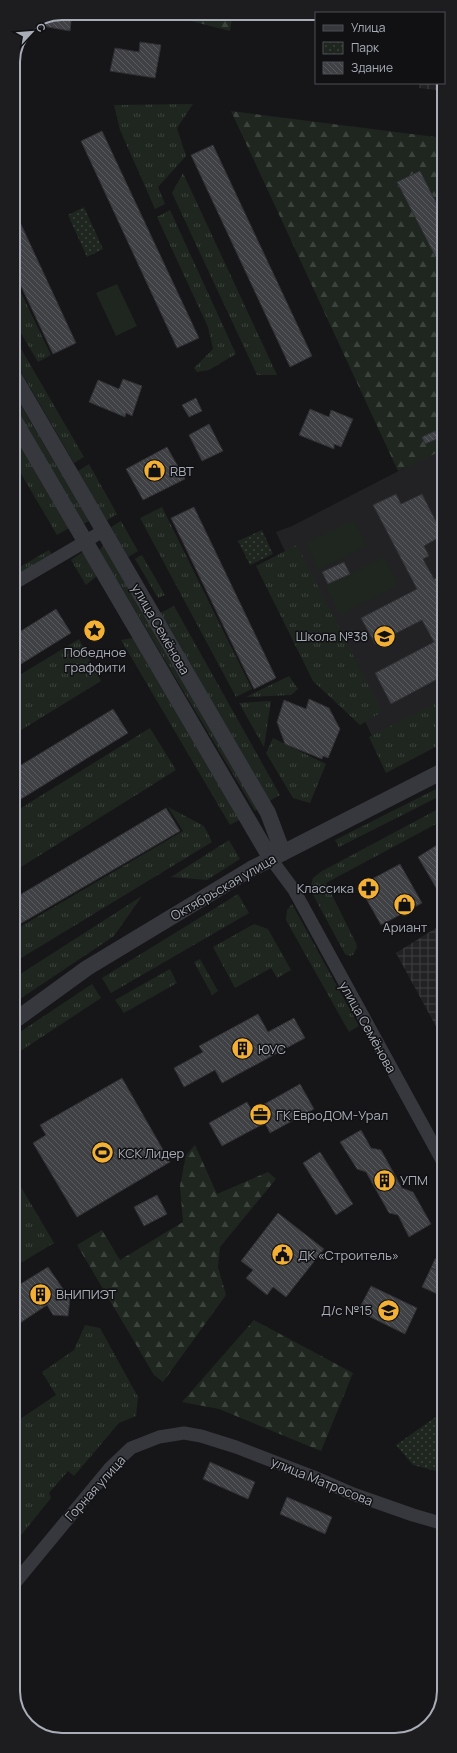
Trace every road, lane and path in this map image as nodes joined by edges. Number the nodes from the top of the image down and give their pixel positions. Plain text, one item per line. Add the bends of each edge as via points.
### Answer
1 (20, 387) edge
2 (20, 430) edge
3 (103, 531) junction
4 (86, 542) junction
5 (20, 580) edge
6 (437, 775) edge
7 (277, 856) junction
8 (20, 1017) edge
9 (437, 1151) edge
10 (201, 1436) joint
11 (437, 1522) edge
12 (20, 1577) edge

1 - 3 street, улица Семёнова
2 - 4 street, улица Семёнова
3 - 4 street
3 - 7 street, улица Семёнова via 268,813
4 - 5 street
4 - 7 street, улица Семёнова
6 - 7 street, Октябрьская улица
7 - 8 street, Октябрьская улица via 87,968
7 - 9 street, улица Семёнова
10 - 11 street, улица Матросова via 250,1452 353,1494
10 - 12 street, Горная улица via 184,1433 159,1437 131,1448 110,1468

